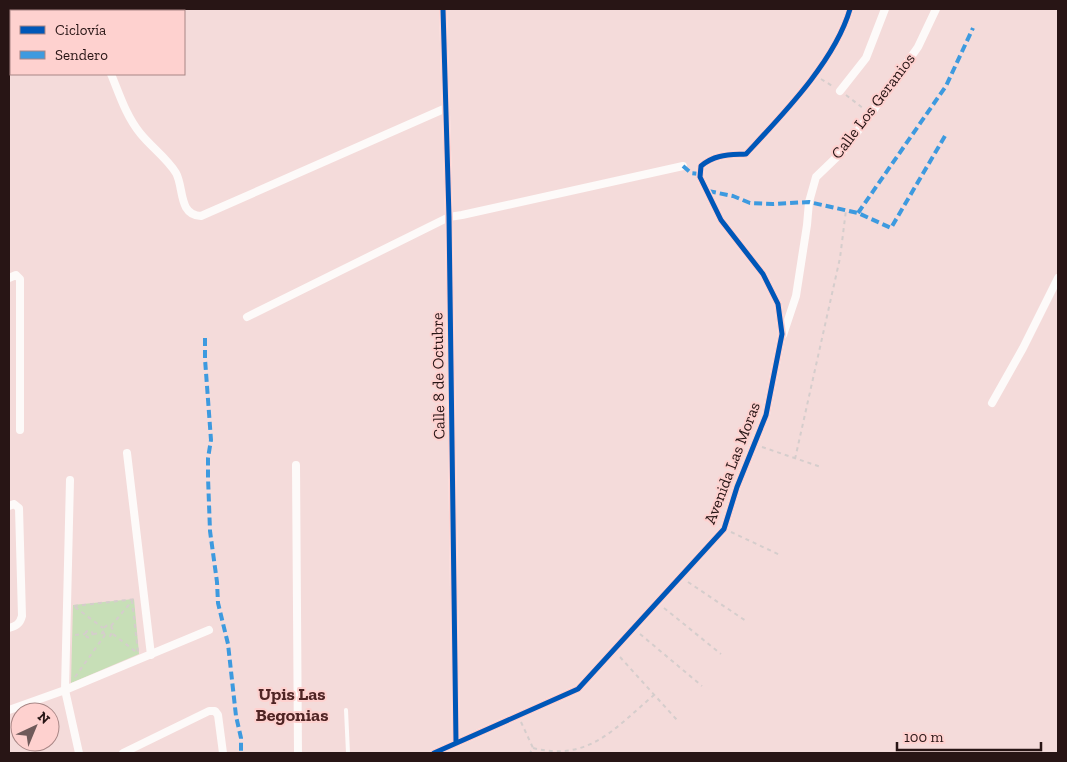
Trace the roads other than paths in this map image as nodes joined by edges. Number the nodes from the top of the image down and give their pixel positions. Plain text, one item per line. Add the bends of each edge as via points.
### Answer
1 (444, 9) edge
2 (850, 9) edge
3 (885, 9) edge
4 (936, 9) edge
5 (112, 75) edge
6 (840, 91) dead end
7 (446, 108) junction
8 (683, 166) dead end
9 (449, 217) junction
10 (9, 278) edge
11 (1058, 278) edge
12 (247, 317) dead end
13 (780, 346) junction
14 (992, 403) dead end
15 (20, 430) dead end
16 (127, 453) dead end
17 (296, 465) dead end
18 (70, 480) dead end
19 (9, 506) edge
20 (9, 628) edge
21 (209, 630) dead end
22 (151, 654) junction
23 (65, 690) junction
24 (9, 710) edge
25 (346, 710) dead end
26 (456, 743) junction
27 (79, 753) edge
28 (123, 753) edge
29 (223, 753) edge
30 (298, 753) edge
31 (348, 753) edge
32 (434, 753) edge

1 - 7 street, Calle 8 de Octubre
2 - 13 street, Avenida Las Moras via 820,69 746,154 717,156 701,166 700,177 721,220 763,274 778,304 782,334
3 - 6 street via 866,58
4 - 13 street, Calle Los Geranios via 918,47 875,108 843,150 816,177 809,202 796,296
5 - 7 street via 139,132 176,174 183,199 193,216 201,216
7 - 9 street, Calle 8 de Octubre
8 - 9 street
9 - 12 street
9 - 26 street, Calle 8 de Octubre
10 - 15 street via 16,275 20,279
11 - 14 street
13 - 26 street, Avenida Las Moras via 766,415 724,529 578,689
16 - 22 street
17 - 30 street
18 - 23 street
19 - 20 street via 14,504 19,508 22,616 21,622
21 - 22 street
22 - 23 street
23 - 24 street
23 - 27 street
25 - 31 lane
26 - 32 street, Avenida Las Moras
28 - 29 street via 215,711

